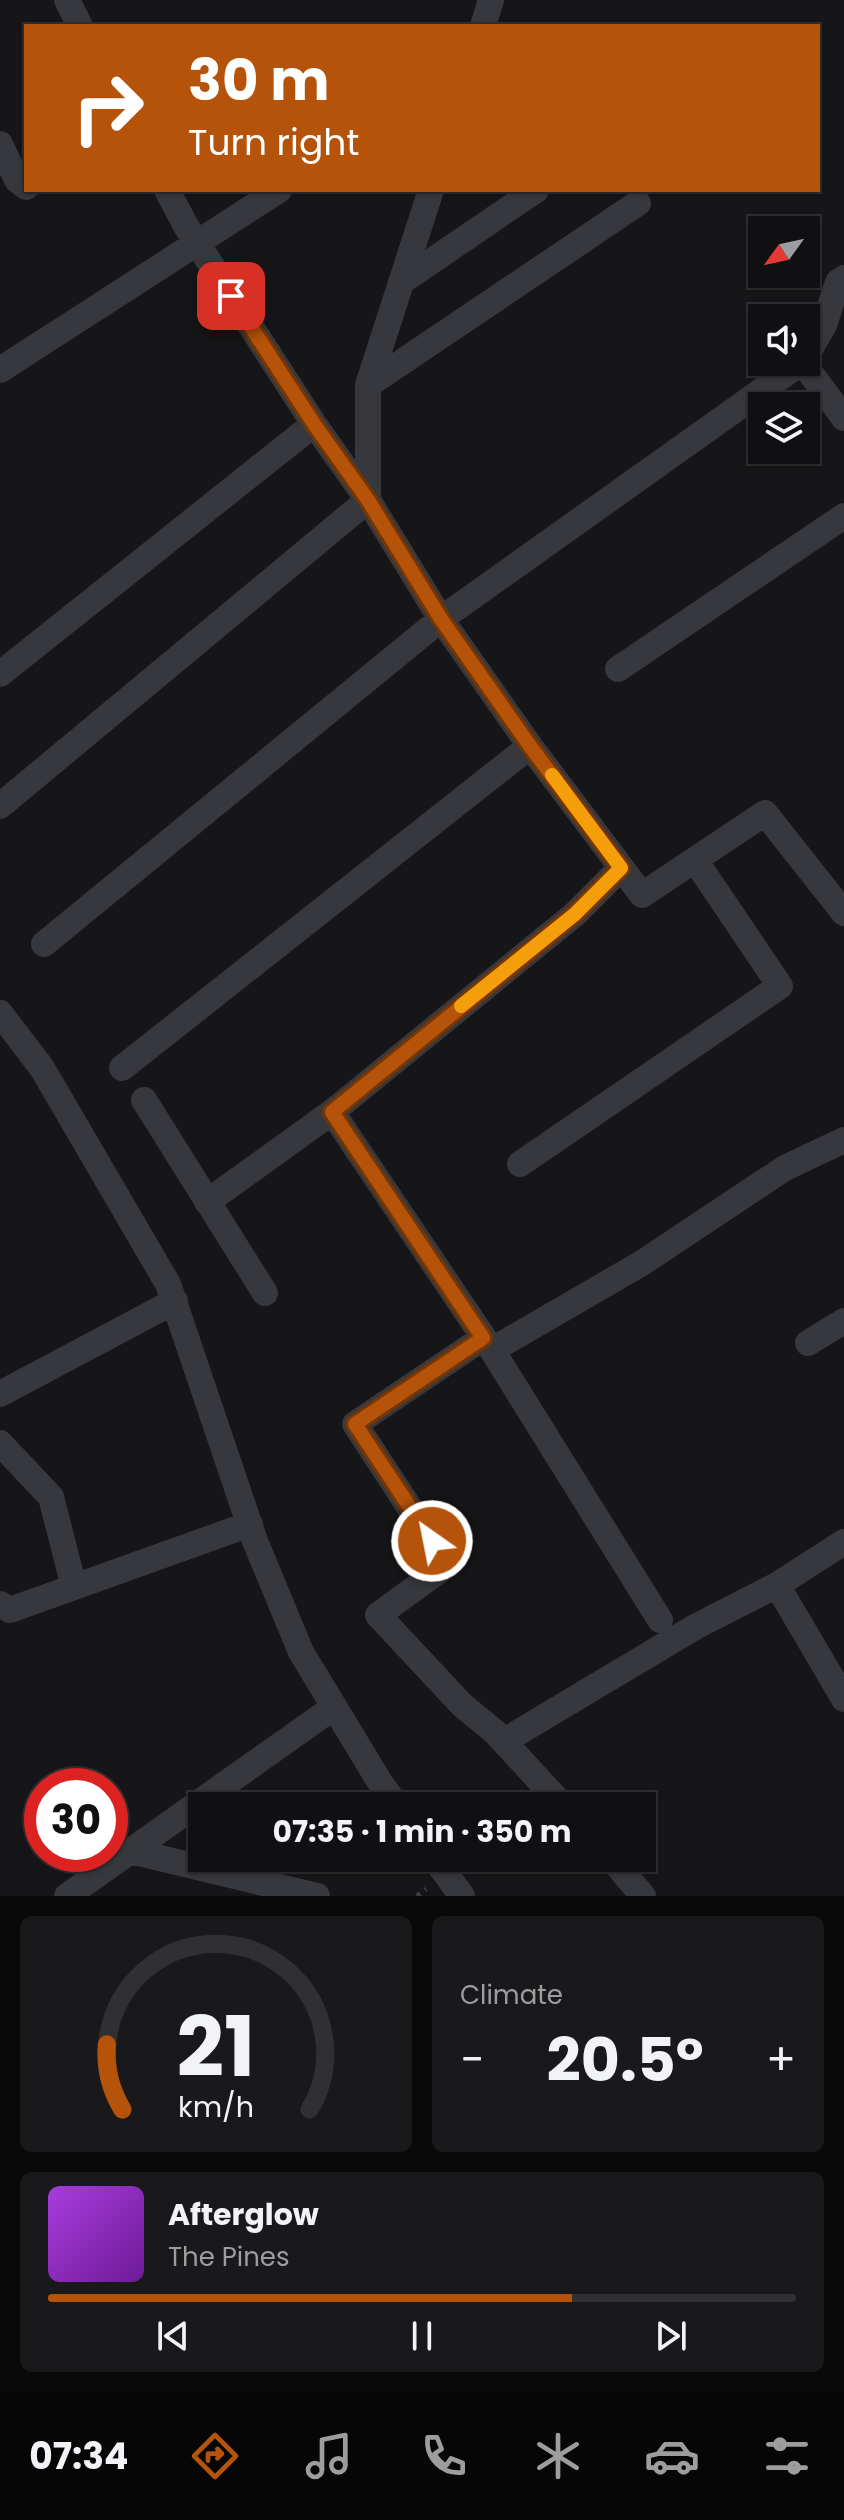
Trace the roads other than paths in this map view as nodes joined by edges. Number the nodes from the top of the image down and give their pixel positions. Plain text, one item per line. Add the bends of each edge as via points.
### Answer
1 (67, 0) edge
2 (491, 0) edge
3 (79, 24) edge
4 (484, 24) edge
5 (0, 144) edge
6 (24, 185) edge
7 (168, 192) edge
8 (276, 192) edge
9 (430, 192) edge
10 (533, 192) edge
11 (638, 203) dead end
12 (198, 244) junction
13 (844, 278) edge
14 (401, 282) junction
15 (820, 332) edge
16 (0, 370) edge
17 (368, 385) junction
18 (844, 418) edge
19 (314, 424) junction
20 (368, 500) junction
21 (844, 516) edge
22 (441, 619) junction
23 (618, 669) dead end
24 (0, 674) edge
25 (530, 746) junction
26 (0, 806) edge
27 (695, 860) junction
28 (621, 868) junction
29 (841, 903) edge
30 (44, 944) dead end
31 (0, 1013) edge
32 (122, 1068) dead end
33 (144, 1100) dead end
34 (332, 1112) junction
35 (844, 1140) edge
36 (520, 1164) dead end
37 (207, 1202) junction
38 (265, 1293) dead end
39 (175, 1301) junction
40 (844, 1321) edge
41 (808, 1343) dead end
42 (488, 1344) junction
43 (0, 1394) edge
44 (0, 1443) edge
45 (250, 1524) junction
46 (844, 1542) edge
47 (777, 1585) junction
48 (74, 1587) junction
49 (0, 1604) edge
50 (660, 1620) dead end
51 (844, 1699) edge
52 (334, 1707) junction
53 (504, 1741) junction
54 (388, 1792) edge
55 (550, 1792) edge
56 (131, 1851) junction
57 (444, 1872) edge
58 (623, 1872) edge
59 (67, 1896) edge
60 (317, 1896) edge
61 (462, 1896) edge
62 (643, 1896) edge

1 - 3 street
2 - 4 street
5 - 6 street
7 - 12 street
8 - 12 street
9 - 14 street
10 - 14 street
11 - 17 street
12 - 16 street
12 - 19 street
13 - 15 street
14 - 17 street
17 - 20 street
18 - 22 street via 802,362
19 - 20 street
19 - 24 street
20 - 22 street
20 - 26 street
21 - 23 street
22 - 25 street
22 - 30 street
25 - 28 street
25 - 32 street
27 - 28 street via 642,895
27 - 29 street via 765,813
27 - 36 street via 780,986
28 - 34 street via 575,914
31 - 39 street via 42,1068
33 - 37 street
34 - 37 street
34 - 42 street
35 - 42 street via 785,1168 642,1263
37 - 38 street
39 - 43 street
39 - 45 street
40 - 41 street
42 - 50 street
42 - 53 street via 355,1424 447,1565 378,1615 462,1705
44 - 48 street via 51,1497
45 - 48 street
45 - 52 street via 301,1652
46 - 47 street
47 - 51 street
47 - 53 street via 695,1627
48 - 49 street via 10,1610
52 - 54 street
52 - 56 street
53 - 55 street
56 - 59 street
56 - 60 street
57 - 61 street
58 - 62 street

